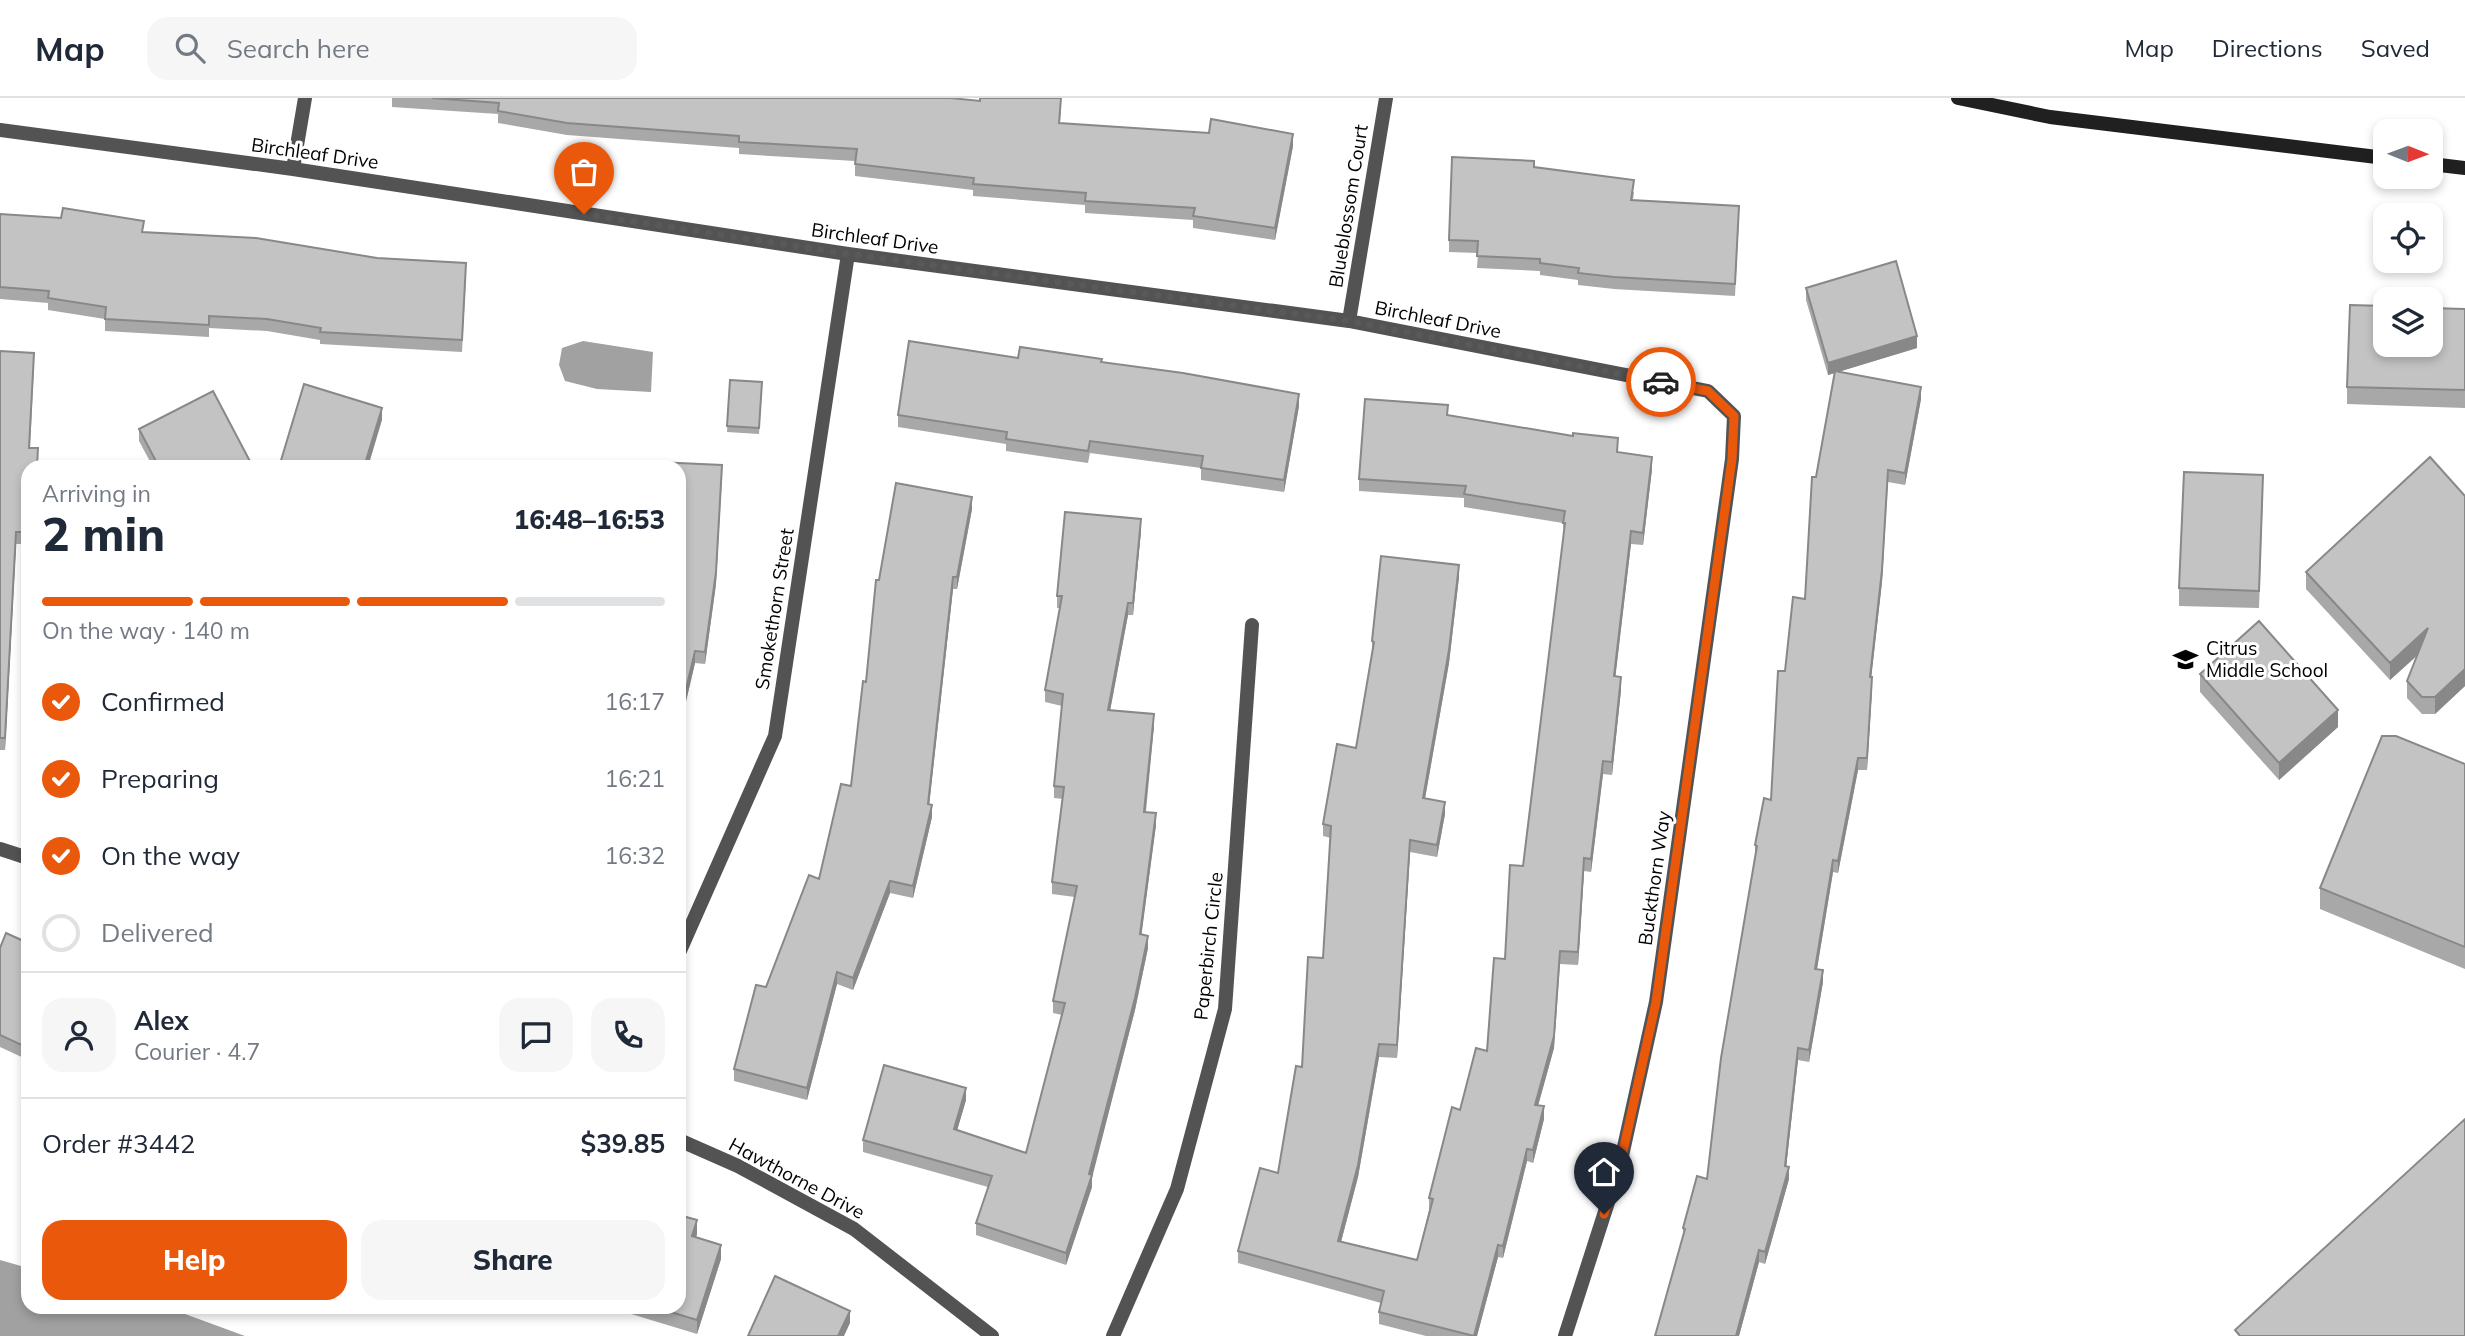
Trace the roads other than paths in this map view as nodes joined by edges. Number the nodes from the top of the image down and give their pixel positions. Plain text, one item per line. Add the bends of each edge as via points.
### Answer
1 (305, 98) edge
2 (1386, 98) edge
3 (1958, 98) edge
4 (0, 130) edge
5 (2373, 157) edge
6 (2443, 165) edge
7 (2465, 168) edge
8 (293, 169) junction
9 (848, 254) junction
10 (1349, 321) junction
11 (1734, 416) joint
12 (1252, 625) dead end
13 (0, 849) edge
14 (21, 856) edge
15 (686, 937) edge
16 (686, 1143) edge
17 (992, 1336) edge
18 (1113, 1336) edge
19 (1565, 1336) edge

1 - 8 street
2 - 10 street, Blueblossom Court
3 - 5 main road via 2050,117
4 - 8 street, Birchleaf Drive
6 - 7 main road
8 - 9 street, Birchleaf Drive
9 - 10 street, Birchleaf Drive
9 - 15 street, Smokethorn Street via 775,736
10 - 11 street, Birchleaf Drive via 1708,391
11 - 19 street, Buckthorn Way via 1732,459 1656,1002 1620,1165
12 - 18 street, Paperbirch Circle via 1225,1009 1177,1189
13 - 14 street
16 - 17 street, Hawthorne Drive via 854,1229

